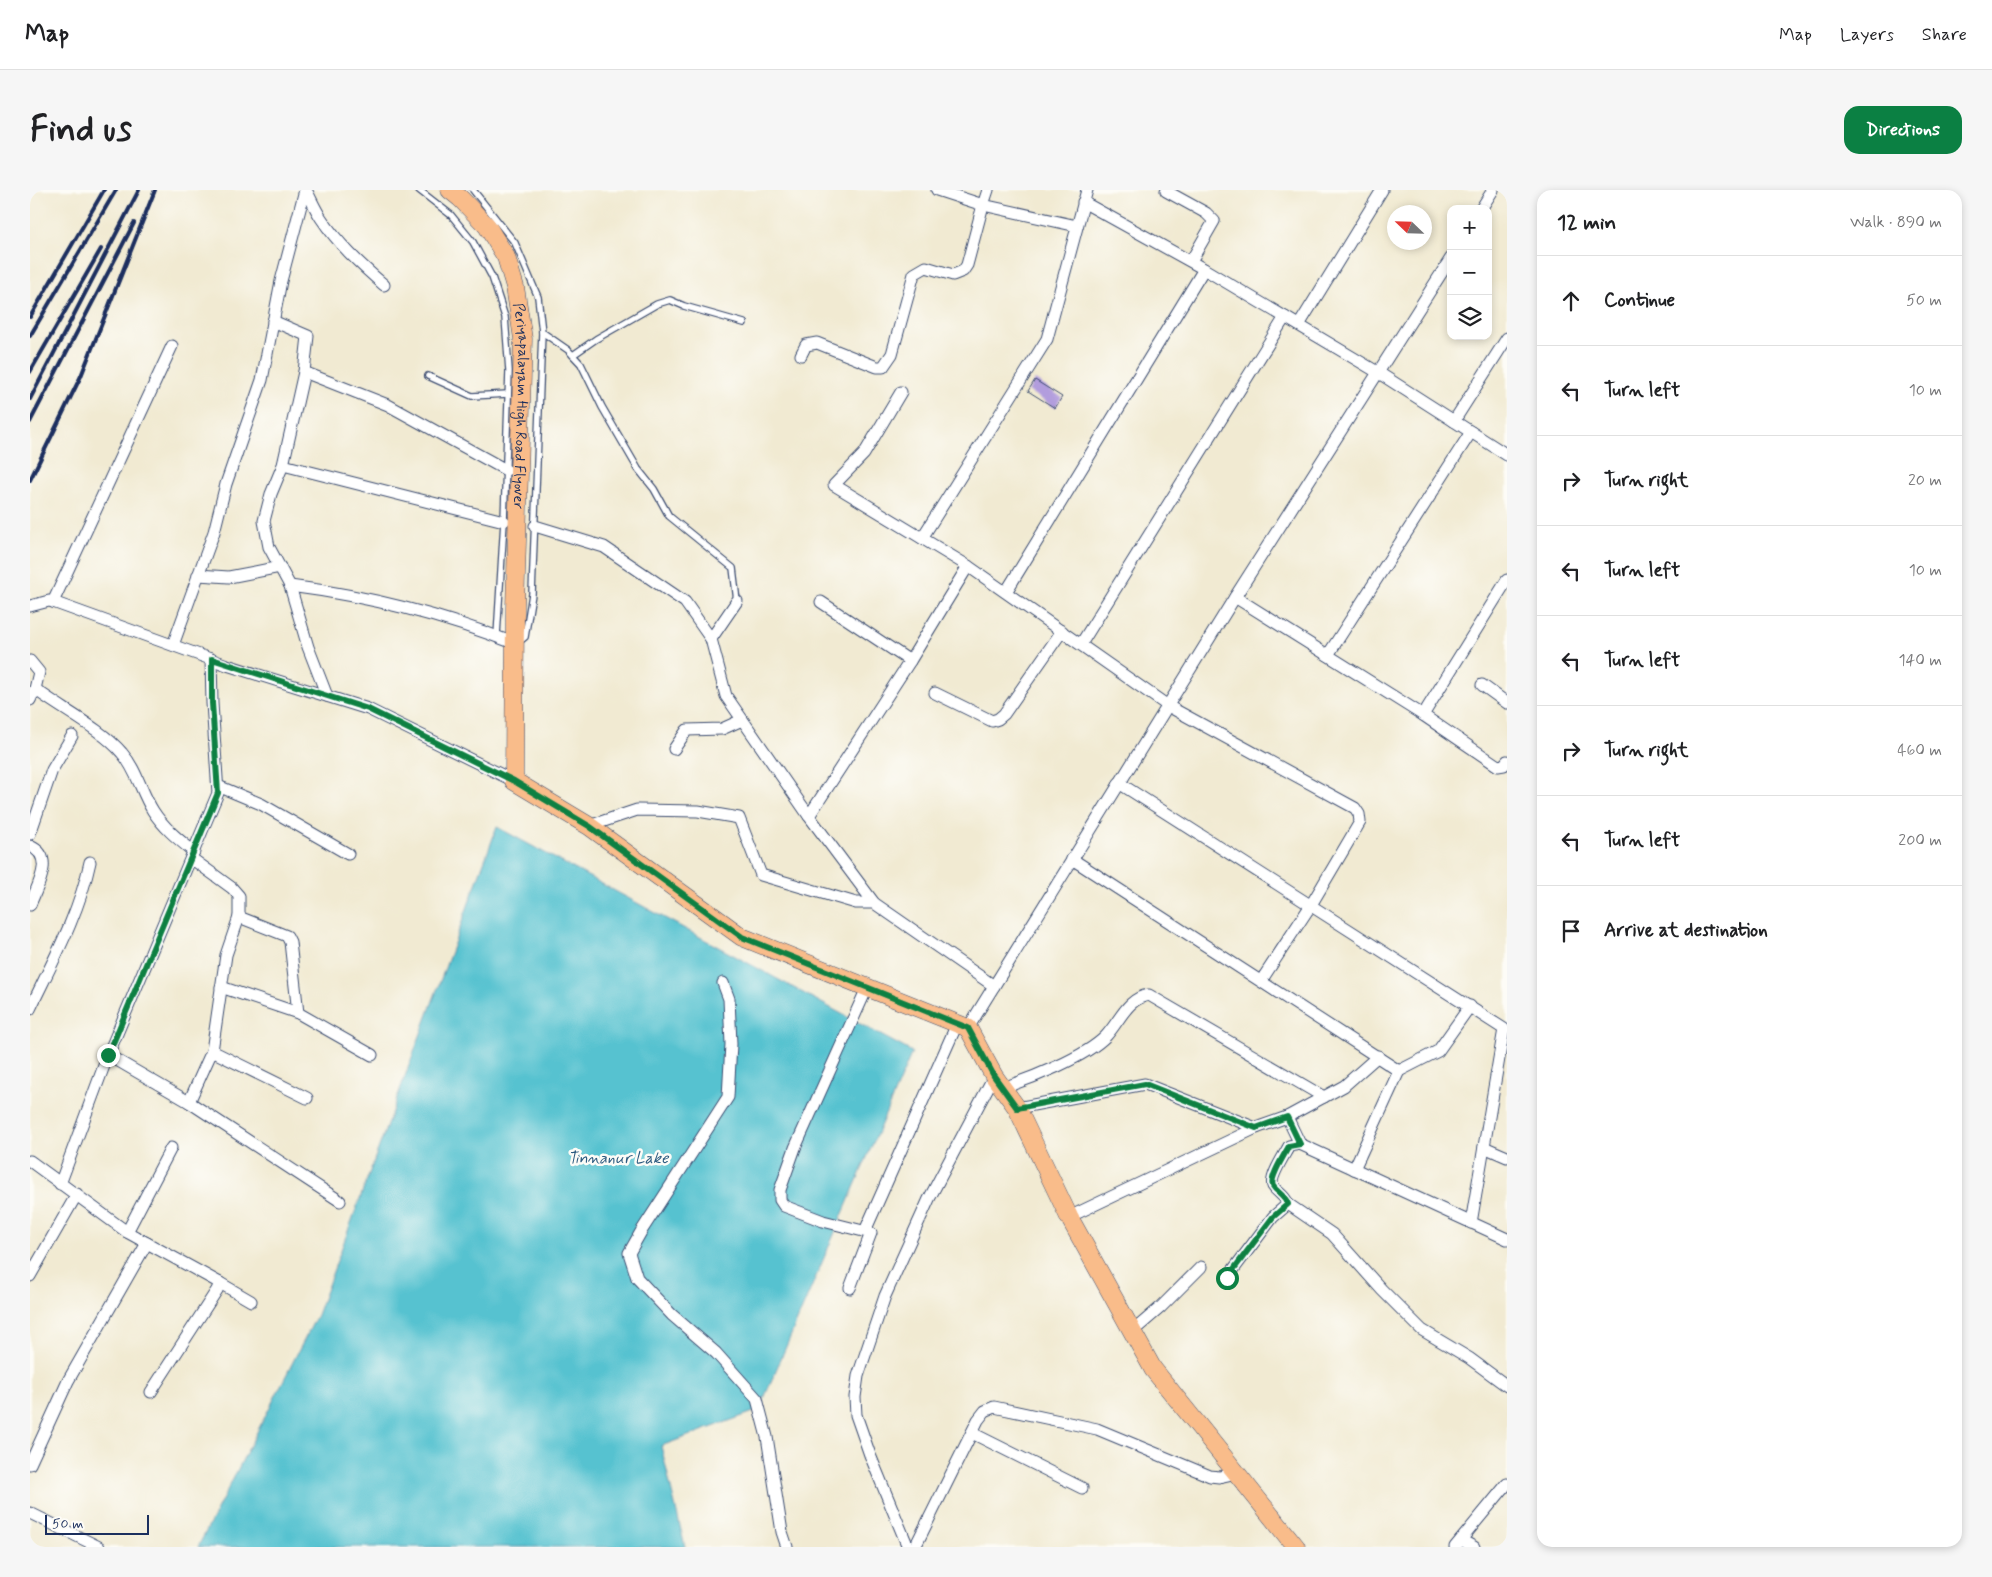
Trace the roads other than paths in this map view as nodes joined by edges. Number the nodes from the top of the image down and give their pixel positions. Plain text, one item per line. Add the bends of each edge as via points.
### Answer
1 (306, 190) edge
2 (419, 190) edge
3 (450, 190) edge
4 (473, 190) edge
5 (937, 190) edge
6 (988, 190) edge
7 (1087, 190) edge
8 (1382, 190) edge
9 (1493, 190) edge
10 (1166, 191) dead end
11 (1083, 202) junction
12 (983, 205) junction
13 (1484, 205) edge
14 (1077, 226) junction
15 (1191, 262) junction
16 (1447, 264) edge
17 (1204, 269) junction
18 (384, 285) dead end
19 (1285, 317) junction
20 (273, 321) junction
21 (744, 323) dead end
22 (1299, 325) junction
23 (542, 332) junction
24 (1507, 338) edge
25 (172, 346) dead end
26 (572, 354) junction
27 (801, 355) dead end
28 (304, 372) junction
29 (1379, 374) junction
30 (428, 376) dead end
31 (901, 392) dead end
32 (508, 394) junction
33 (1454, 421) junction
34 (1471, 432) junction
35 (1507, 455) edge
36 (283, 465) junction
37 (506, 470) junction
38 (504, 521) junction
39 (535, 526) junction
40 (922, 538) junction
41 (968, 566) junction
42 (280, 567) junction
43 (198, 575) junction
44 (1507, 580) edge
45 (290, 586) junction
46 (1006, 592) junction
47 (1235, 597) junction
48 (737, 601) joint
49 (53, 602) junction
50 (821, 602) dead end
51 (30, 606) edge
52 (1062, 631) junction
53 (497, 636) junction
54 (711, 639) junction
55 (516, 644) junction
56 (1081, 644) junction
57 (173, 645) junction
58 (1328, 655) junction
59 (212, 659) junction
60 (30, 661) edge
61 (910, 661) junction
62 (1482, 685) dead end
63 (35, 689) junction
64 (935, 693) dead end
65 (327, 696) junction
66 (30, 700) edge
67 (1507, 703) edge
68 (1168, 706) junction
69 (1423, 715) junction
70 (742, 720) junction
71 (72, 736) dead end
72 (674, 749) dead end
73 (1507, 761) edge
74 (514, 781) junction
75 (1119, 783) junction
76 (218, 786) junction
77 (809, 816) junction
78 (589, 826) junction
79 (30, 834) edge
80 (30, 846) edge
81 (348, 854) dead end
82 (192, 855) junction
83 (1072, 859) junction
84 (90, 862) dead end
85 (874, 903) junction
86 (30, 905) edge
87 (1311, 905) junction
88 (239, 917) junction
89 (1260, 981) junction
90 (723, 983) dead end
91 (994, 986) junction
92 (221, 987) junction
93 (868, 988) junction
94 (1470, 1006) junction
95 (30, 1009) edge
96 (298, 1013) junction
97 (962, 1026) junction
98 (212, 1051) junction
99 (108, 1055) junction
100 (372, 1055) dead end
101 (1378, 1056) junction
102 (1399, 1071) junction
103 (998, 1082) junction
104 (1324, 1097) junction
105 (307, 1098) dead end
106 (189, 1102) junction
107 (1017, 1108) junction
108 (1287, 1117) junction
109 (1256, 1128) junction
110 (1300, 1144) junction
111 (1484, 1147) junction
112 (171, 1148) dead end
113 (1507, 1157) edge
114 (30, 1161) edge
115 (1354, 1168) junction
116 (60, 1184) junction
117 (77, 1194) junction
118 (340, 1201) dead end
119 (1288, 1204) junction
120 (1069, 1217) junction
121 (1471, 1223) junction
122 (864, 1231) junction
123 (127, 1232) junction
124 (1507, 1239) edge
125 (147, 1242) junction
126 (1201, 1267) dead end
127 (30, 1276) edge
128 (1227, 1278) dead end
129 (220, 1283) junction
130 (850, 1288) dead end
131 (251, 1301) dead end
132 (1132, 1332) junction
133 (1507, 1386) edge
134 (151, 1392) dead end
135 (972, 1433) junction
136 (30, 1464) edge
137 (1237, 1473) junction
138 (1507, 1484) edge
139 (1082, 1488) dead end
140 (30, 1513) edge
141 (1458, 1544) edge
142 (99, 1547) edge
143 (787, 1547) edge
144 (908, 1547) edge
145 (915, 1547) edge
146 (1296, 1547) edge
147 (1474, 1547) edge

1 - 18 street via 332,233 355,261
1 - 20 street
2 - 32 lane via 451,215 473,242 492,277 505,317
3 - 55 main road, Periyapalayam High Road Flyover via 488,226 506,257 524,339
4 - 23 lane via 515,242 538,297
5 - 12 street
6 - 12 street
7 - 11 street
8 - 22 street
9 - 13 street
10 - 15 street via 1206,213 1214,222
11 - 14 street
11 - 15 street
12 - 14 street
12 - 27 street via 963,271 953,275 926,267 914,274 892,354 883,367 817,343 806,345
14 - 40 street via 1047,339
15 - 17 street
16 - 29 street
17 - 19 street
17 - 46 street
19 - 22 street
19 - 56 street
20 - 28 street via 308,336
20 - 43 street via 262,380
21 - 26 lane via 670,300 657,304
22 - 29 street
23 - 26 lane
23 - 39 lane
24 - 33 street
25 - 49 street
26 - 48 lane via 581,364 638,469 670,516 733,568
28 - 36 street
28 - 37 street via 388,405
29 - 33 street
29 - 47 street
30 - 32 lane via 472,396
31 - 40 street via 864,454 834,485
32 - 37 lane
33 - 34 street
34 - 35 street
34 - 58 street
36 - 38 street
36 - 42 street via 264,521 269,547
37 - 38 lane
38 - 53 lane
39 - 54 street via 604,548 685,602
39 - 55 lane via 532,594 525,637
40 - 41 street
41 - 46 street
41 - 61 street
42 - 43 street via 229,577
42 - 45 street
43 - 57 street
44 - 69 street
45 - 53 street via 394,604
45 - 65 street
46 - 52 street
47 - 58 street
47 - 68 street
48 - 54 street
49 - 51 street via 48,600
49 - 57 street
50 - 61 street
52 - 56 street
52 - 64 street via 998,719 992,721
53 - 55 street
54 - 70 street via 726,696
55 - 74 main road, Periyapalayam High Road Flyover
56 - 68 street
57 - 59 street
58 - 69 street
59 - 65 street
59 - 76 street
60 - 63 street via 39,672
61 - 77 street
62 - 67 street
63 - 66 street
63 - 82 street via 122,752 133,767 152,810
65 - 74 street via 368,709
68 - 75 street
68 - 87 street via 1355,808 1360,822
69 - 73 street via 1498,766
70 - 72 street via 722,729 687,730
70 - 77 street
71 - 79 street via 52,770
74 - 78 main road
75 - 83 street
75 - 87 street
76 - 81 street via 261,804
76 - 82 street
77 - 85 street
78 - 85 street via 637,810 698,811 740,818 761,875 856,903
78 - 93 main road via 742,937
80 - 86 street via 38,849 44,861
82 - 88 street via 239,896
82 - 99 street
83 - 89 street
83 - 91 street
84 - 95 street via 70,925
85 - 91 street
87 - 89 street
87 - 94 street
88 - 92 street via 226,954
88 - 96 street via 287,936
89 - 101 street
90 - 143 street via 729,999 731,1035 728,1097 630,1253 637,1278 672,1315 716,1353 756,1399 768,1437
91 - 97 street
92 - 96 street
92 - 98 street
93 - 97 main road
93 - 122 street via 795,1148 780,1190 784,1206 823,1221
94 - 102 street via 1438,1051
94 - 111 street via 1504,1029
96 - 100 street
97 - 103 main road
97 - 122 street
98 - 105 street
98 - 106 street
99 - 106 street
99 - 116 street
101 - 102 street
101 - 104 street via 1344,1086
102 - 115 street
103 - 104 street via 1032,1078 1089,1049 1106,1036 1131,1003 1140,996 1149,995
103 - 107 main road
103 - 144 street via 929,1198 884,1296 858,1376 856,1415
104 - 108 street
106 - 118 street
107 - 109 street via 1145,1084
107 - 120 main road
108 - 109 street
108 - 110 street
109 - 120 street
110 - 115 street
110 - 119 street via 1289,1146 1272,1181
111 - 113 street
111 - 121 street
112 - 123 street
114 - 116 street
115 - 121 street
116 - 117 street
117 - 123 street
117 - 127 street
119 - 128 street via 1273,1217
119 - 133 street via 1332,1234 1422,1330
120 - 132 main road
121 - 124 street
122 - 130 street via 872,1233
123 - 125 street
125 - 129 street
125 - 136 street via 68,1381
126 - 132 street
129 - 131 street
129 - 134 street
132 - 137 main road via 1153,1370
135 - 137 street via 985,1411 1003,1408 1109,1433 1210,1476
135 - 139 street
135 - 145 street
137 - 146 main road
138 - 141 street
140 - 142 street
141 - 147 street

